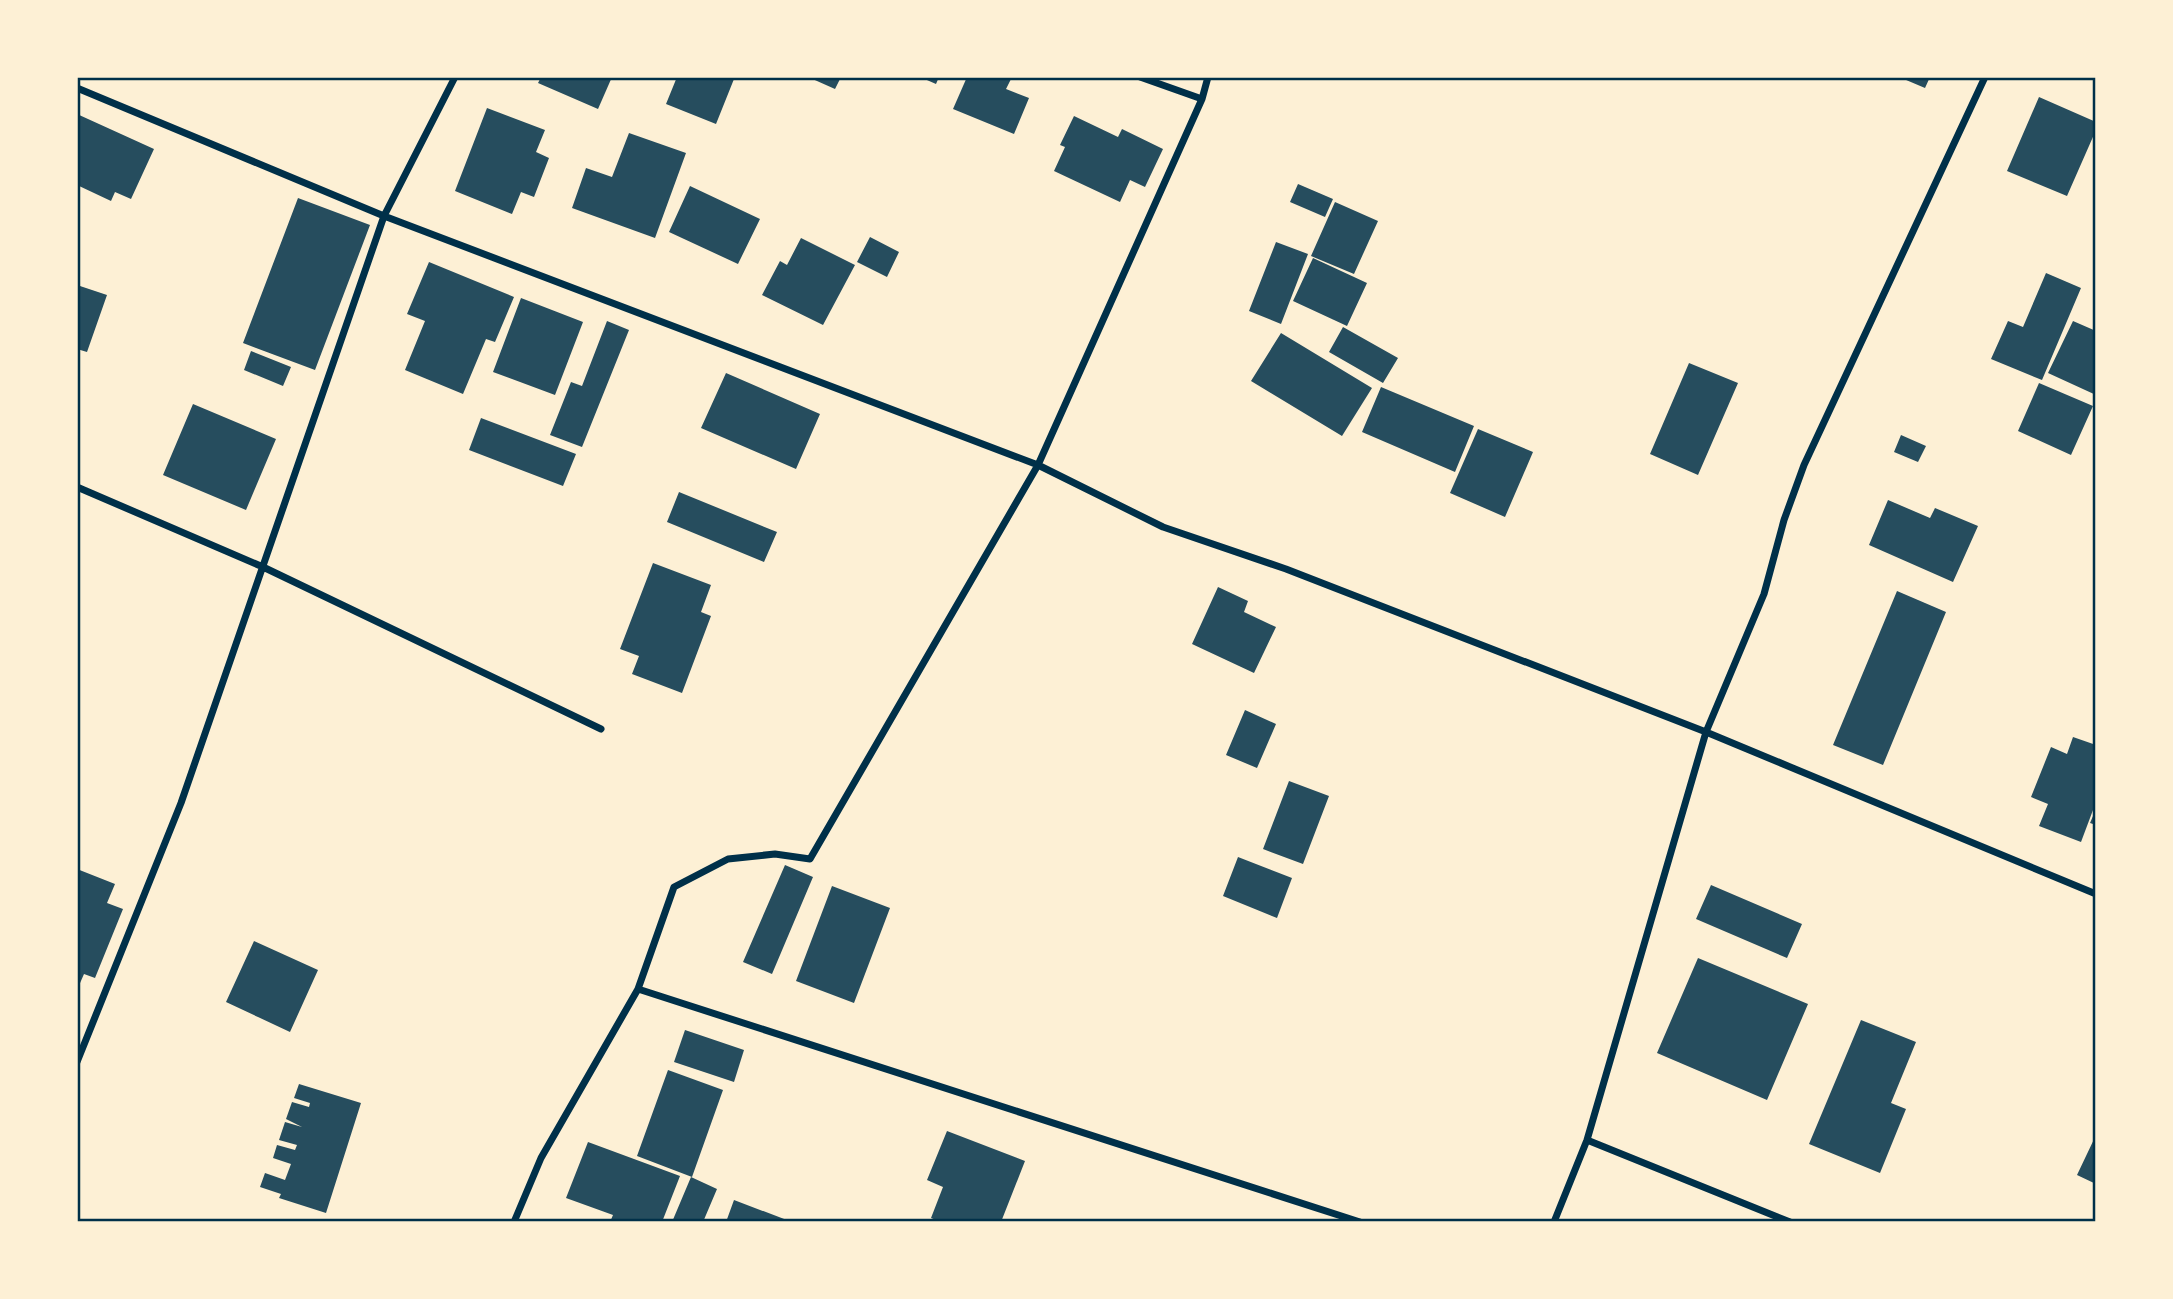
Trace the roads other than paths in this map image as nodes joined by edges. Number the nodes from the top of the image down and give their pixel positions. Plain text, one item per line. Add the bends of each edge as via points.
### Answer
1 (455, 77) edge
2 (1140, 77) edge
3 (1208, 77) edge
4 (1985, 77) edge
5 (77, 88) edge
6 (1202, 99) junction
7 (384, 216) junction
8 (1038, 465) junction
9 (77, 487) edge
10 (262, 567) junction
11 (601, 729) dead end
12 (1706, 732) junction
13 (2096, 894) edge
14 (638, 989) junction
15 (77, 1062) edge
16 (1587, 1140) junction
17 (514, 1222) edge
18 (1360, 1222) edge
19 (1554, 1222) edge
20 (1790, 1222) edge

1 - 7 street
2 - 6 street
3 - 6 street
4 - 12 street via 1804,465 1765,594
5 - 7 street
6 - 8 street
7 - 8 street
7 - 10 street
8 - 12 street via 1163,527 1286,569
8 - 14 street via 810,859 775,854 728,859 674,887
9 - 10 street
10 - 11 street
10 - 15 street via 181,803
12 - 13 street
12 - 16 street
14 - 17 street via 541,1158
14 - 18 street
16 - 19 street
16 - 20 street

